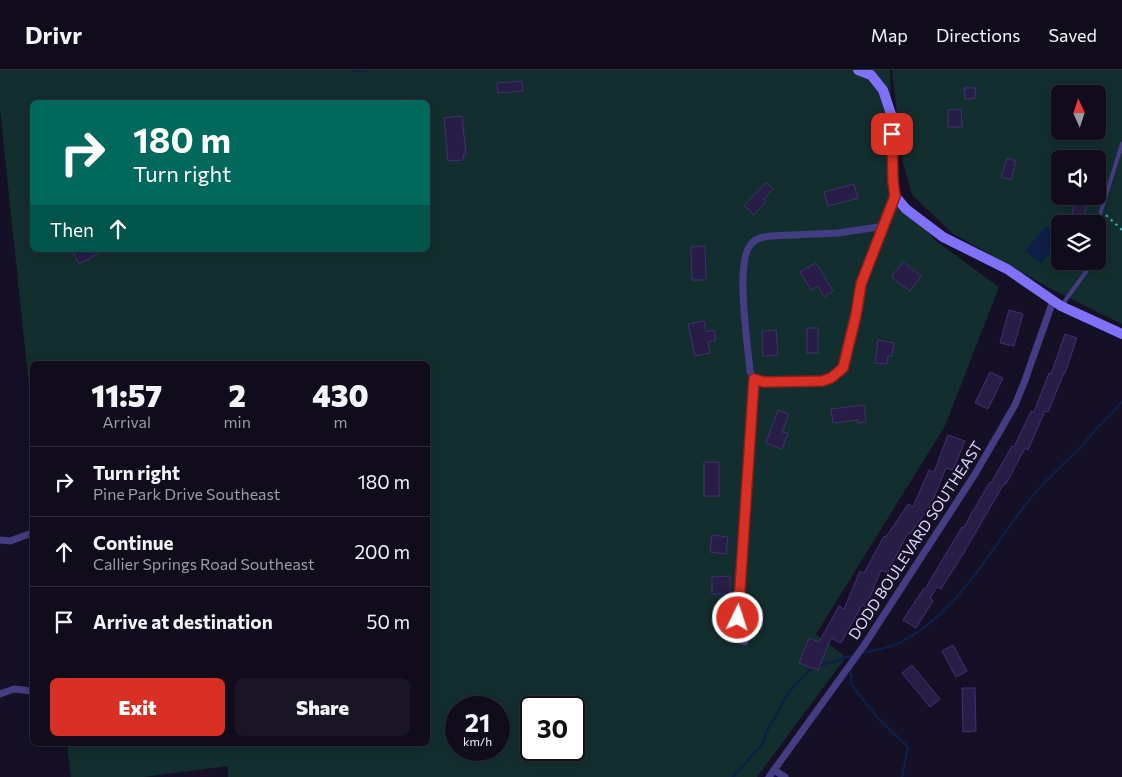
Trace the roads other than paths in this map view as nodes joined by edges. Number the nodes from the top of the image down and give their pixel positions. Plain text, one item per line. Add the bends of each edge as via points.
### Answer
1 (858, 70) edge
2 (1122, 144) edge
3 (895, 196) junction
4 (1099, 215) edge
5 (885, 226) junction
6 (1087, 270) edge
7 (1057, 304) junction
8 (1122, 334) edge
9 (754, 379) junction
10 (30, 534) edge
11 (0, 540) edge
12 (746, 642) dead end
13 (30, 691) edge
14 (0, 694) edge
15 (774, 770) junction
16 (769, 777) edge
17 (785, 777) edge

1 - 3 street via 871,75 883,90 891,114
2 - 4 lane
3 - 5 street
3 - 7 street via 906,209 943,237 1007,269
5 - 9 street via 861,284 843,368 822,381 764,382
5 - 9 street via 838,234 770,236 751,243 743,267 742,285 750,371
6 - 7 lane
7 - 8 street
7 - 15 street, DODD BOULEVARD SOUTHEAST via 1015,405 975,474 865,644
9 - 12 street via 738,618
10 - 11 street via 10,541
13 - 14 street via 14,689
15 - 16 street, DODD BOULEVARD SOUTHEAST
15 - 17 street

